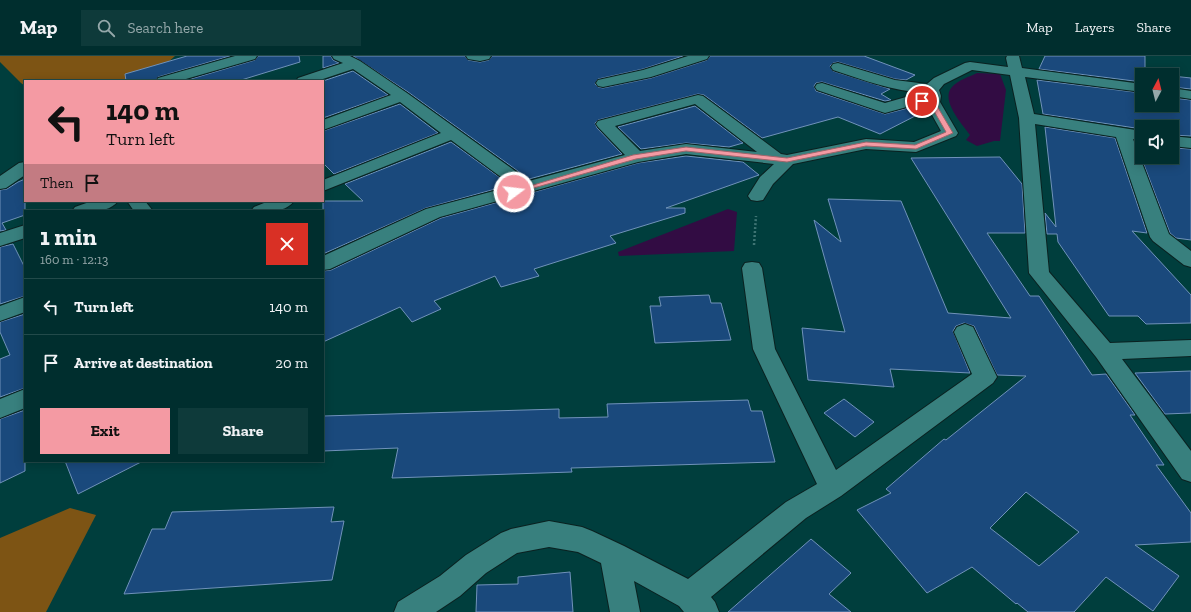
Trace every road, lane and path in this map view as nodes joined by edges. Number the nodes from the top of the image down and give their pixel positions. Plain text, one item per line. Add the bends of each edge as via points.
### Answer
1 (250, 56) edge
2 (339, 56) edge
3 (473, 56) edge
4 (484, 56) edge
5 (702, 56) edge
6 (355, 64) junction
7 (1014, 64) edge
8 (838, 67) dead end
9 (166, 80) edge
10 (307, 80) edge
11 (602, 83) dead end
12 (822, 87) dead end
13 (1135, 87) edge
14 (1179, 93) edge
15 (931, 95) junction
16 (1191, 95) edge
17 (402, 96) junction
18 (1027, 118) junction
19 (324, 124) edge
20 (1123, 133) junction
21 (452, 134) junction
22 (1135, 135) edge
23 (1179, 141) edge
24 (1191, 143) edge
25 (636, 157) junction
26 (783, 160) junction
27 (24, 168) edge
28 (0, 184) edge
29 (324, 186) edge
30 (527, 188) junction
31 (757, 196) joint
32 (106, 202) edge
33 (137, 202) edge
34 (282, 202) edge
35 (84, 210) edge
36 (143, 210) edge
37 (262, 210) edge
38 (24, 231) edge
39 (0, 240) edge
40 (1191, 261) edge
41 (324, 264) edge
42 (752, 268) joint
43 (24, 304) edge
44 (0, 314) edge
45 (965, 332) dead end
46 (1191, 348) edge
47 (1104, 351) junction
48 (24, 398) edge
49 (0, 409) edge
50 (1191, 471) edge
51 (832, 488) junction
52 (614, 555) junction
53 (697, 604) edge
54 (409, 612) edge
55 (625, 612) edge

1 - 9 street
2 - 6 street
3 - 4 street
5 - 11 street via 646,74
6 - 10 street
6 - 17 street
7 - 13 street
7 - 15 street via 970,66 939,80
7 - 18 street
8 - 15 street
12 - 15 street via 885,108
14 - 16 street
15 - 26 street via 950,133 916,147 866,144
17 - 19 street
17 - 21 street
18 - 20 street
18 - 47 street via 1039,273
20 - 22 street
20 - 40 street via 1160,237
21 - 29 street
21 - 30 street
23 - 24 street
25 - 26 street via 686,149
25 - 26 street via 604,124 698,99
25 - 30 street
26 - 31 street
27 - 28 street
30 - 41 street via 433,213
31 - 42 path
32 - 35 street
33 - 36 street
34 - 37 street
38 - 39 street
42 - 51 street via 764,349
43 - 44 street
45 - 51 street via 985,377
46 - 47 street
47 - 50 street
48 - 49 street
51 - 53 street via 796,510
52 - 53 street
52 - 54 street via 582,540 549,534 511,542
52 - 55 street

